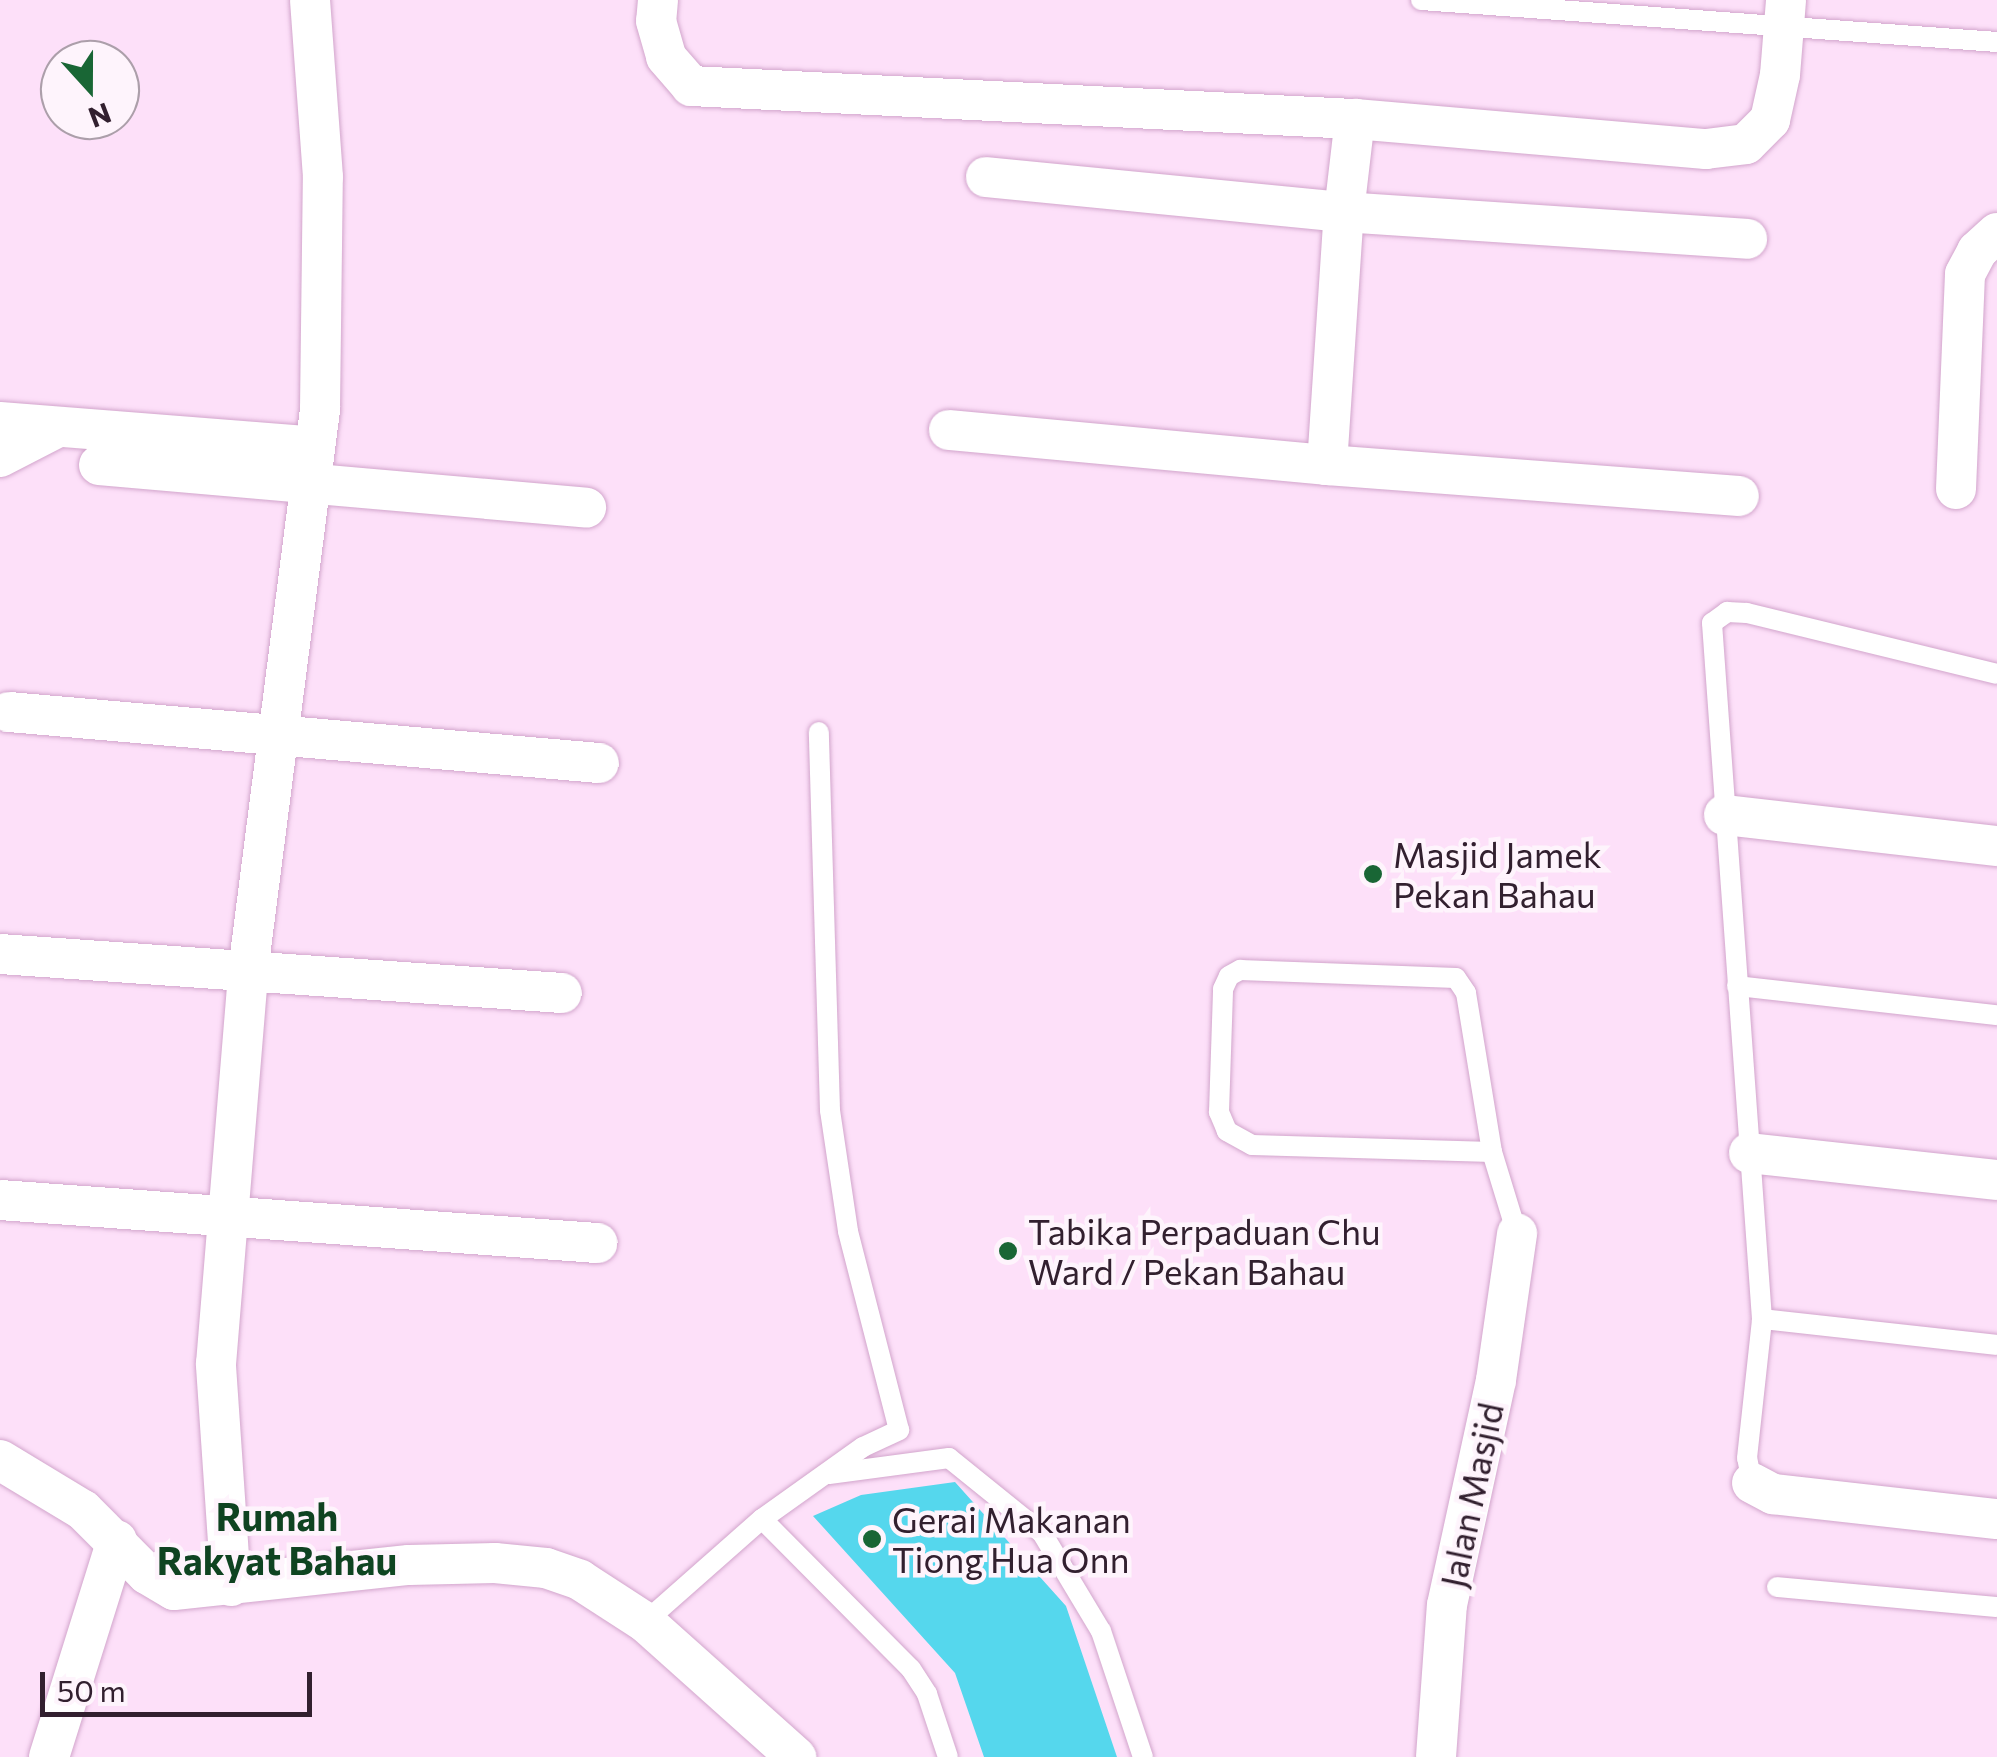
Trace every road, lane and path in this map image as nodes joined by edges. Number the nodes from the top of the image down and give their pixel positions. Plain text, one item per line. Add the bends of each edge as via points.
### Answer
1 (310, 0) edge
2 (658, 0) edge
3 (1421, 0) edge
4 (1785, 12) edge
5 (1997, 42) edge
6 (1355, 120) junction
7 (986, 177) dead end
8 (1344, 212) junction
9 (1997, 233) edge
10 (1746, 238) dead end
11 (0, 422) edge
12 (62, 425) junction
13 (949, 430) dead end
14 (0, 457) edge
15 (100, 464) dead end
16 (312, 465) junction
17 (1327, 465) junction
18 (1956, 489) dead end
19 (1738, 496) dead end
20 (586, 508) dead end
21 (1997, 674) edge
22 (10, 712) dead end
23 (819, 732) dead end
24 (278, 735) junction
25 (598, 763) dead end
26 (1724, 816) junction
27 (1997, 846) edge
28 (0, 954) edge
29 (248, 971) junction
30 (1737, 986) junction
31 (562, 993) dead end
32 (1997, 1015) edge
33 (1492, 1152) junction
34 (1749, 1153) junction
35 (1997, 1180) edge
36 (0, 1200) edge
37 (228, 1216) junction
38 (1517, 1234) joint
39 (597, 1243) dead end
40 (1762, 1319) junction
41 (1997, 1344) edge
42 (0, 1460) edge
43 (823, 1475) junction
44 (1752, 1483) joint
45 (762, 1518) junction
46 (1997, 1519) edge
47 (117, 1540) junction
48 (231, 1586) junction
49 (1777, 1587) dead end
50 (1997, 1608) edge
51 (646, 1622) junction
52 (50, 1757) edge
53 (796, 1757) edge
54 (948, 1757) edge
55 (1143, 1757) edge
56 (1436, 1757) edge

1 - 16 street via 323,177 320,410
2 - 6 street via 666,56 691,86
3 - 4 lane
4 - 5 lane
4 - 6 street via 1770,120 1746,144 1727,148
6 - 8 street
7 - 8 street
8 - 10 street
8 - 17 street
9 - 18 street via 1965,274
11 - 12 street
12 - 14 street
12 - 16 street
13 - 17 street
15 - 16 street
16 - 20 street
16 - 24 street
17 - 19 street
21 - 26 lane via 1747,613 1718,616 1710,634
22 - 24 street
23 - 43 lane via 830,1110 848,1231 898,1430
24 - 25 street
24 - 29 street
26 - 27 street
26 - 30 lane
28 - 29 street
29 - 31 street
29 - 37 street
30 - 32 lane
30 - 34 lane
33 - 33 lane via 1252,1146 1228,1131 1219,1112 1228,976 1240,970 1456,978 1466,993
33 - 38 lane
34 - 35 street
34 - 40 lane
36 - 37 street
37 - 39 street
37 - 48 street via 216,1364
38 - 56 street, Jalan Masjid via 1496,1380 1447,1605
40 - 41 lane
40 - 44 lane via 1747,1458
42 - 47 street via 49,1486
43 - 45 lane
43 - 55 lane via 949,1458 1042,1533 1101,1631
44 - 46 street via 1773,1494
45 - 51 lane
45 - 54 lane via 911,1669 927,1694
47 - 48 street via 160,1584 190,1591
47 - 52 street
48 - 51 street via 495,1562 580,1580
49 - 50 lane
51 - 53 street

